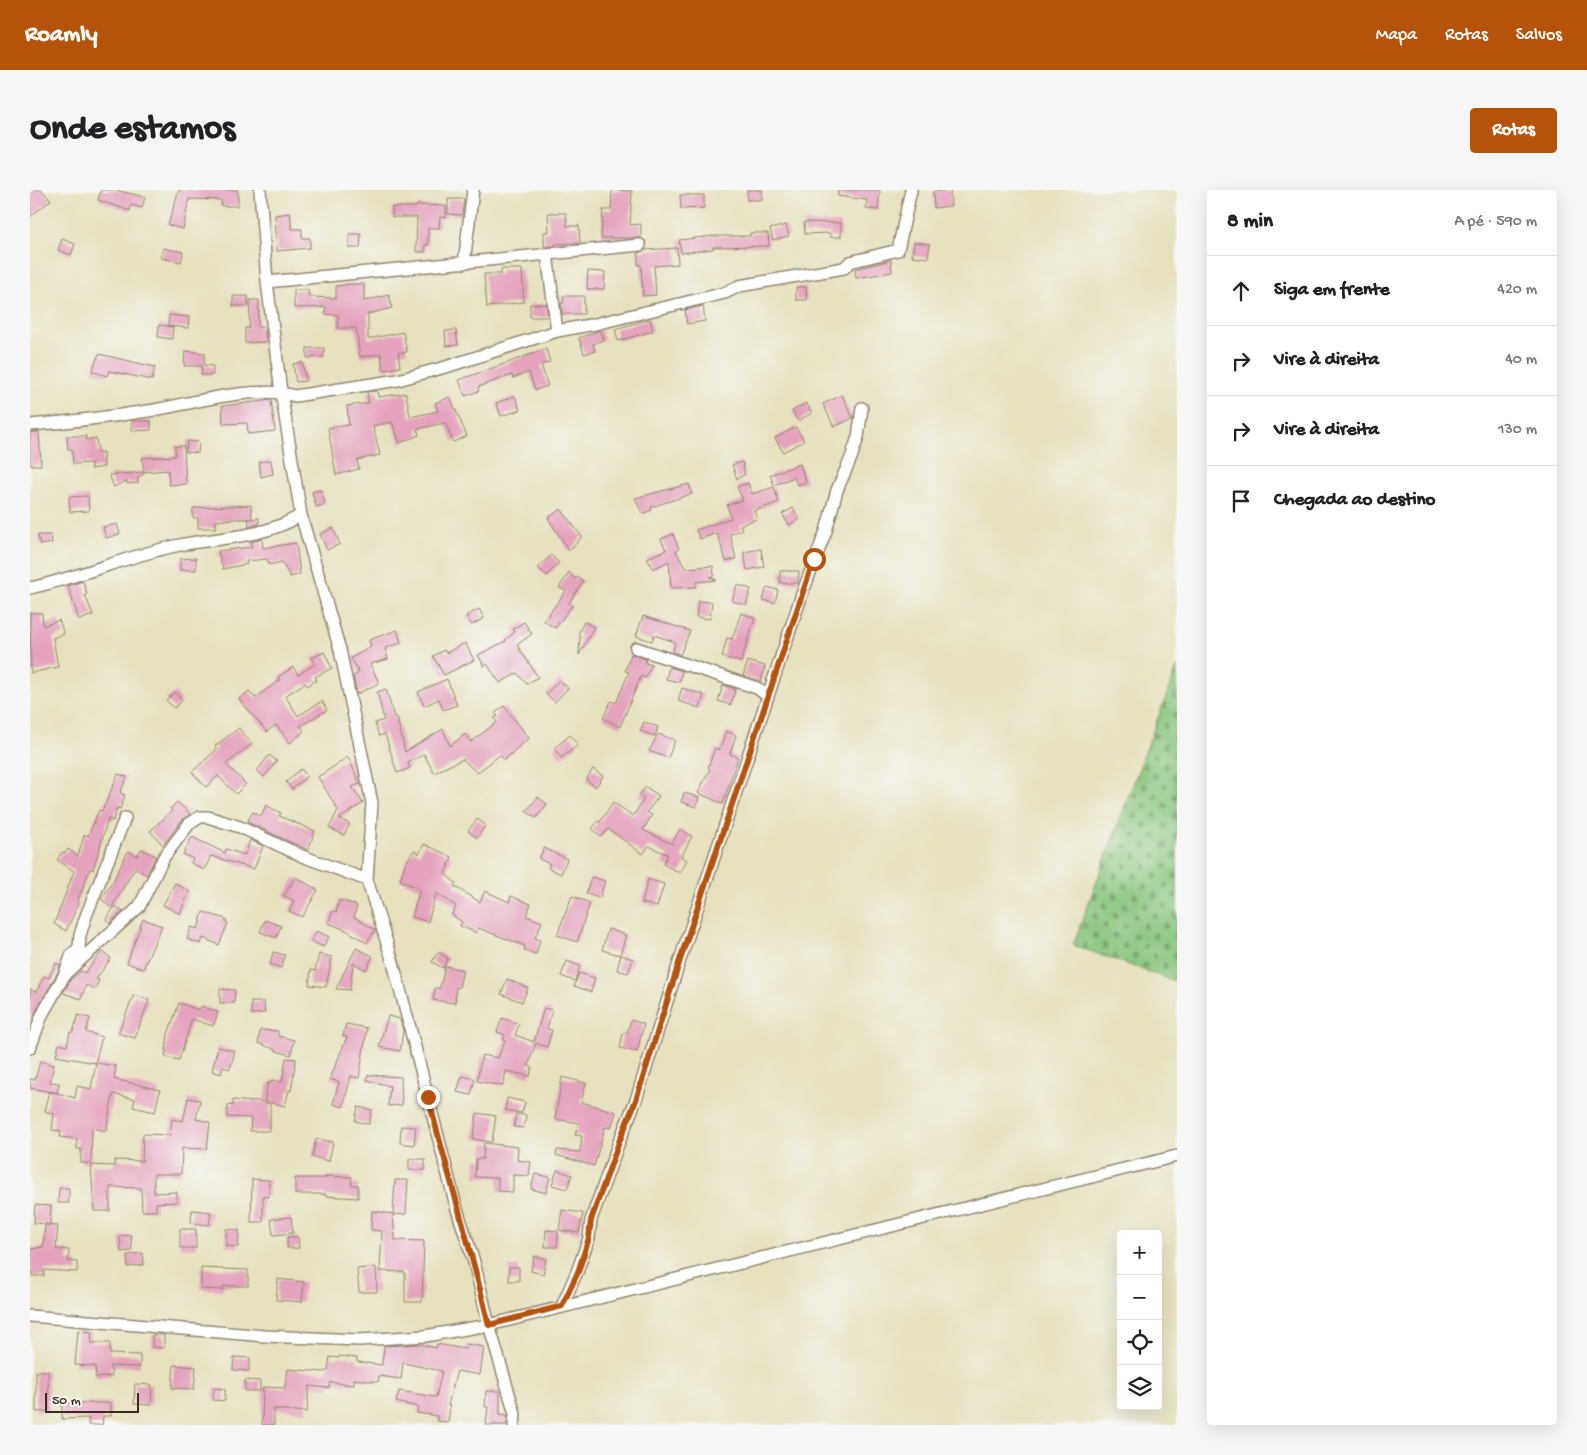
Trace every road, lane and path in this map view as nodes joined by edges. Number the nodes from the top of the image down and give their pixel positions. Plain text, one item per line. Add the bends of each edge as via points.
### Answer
1 (260, 190) edge
2 (473, 190) edge
3 (911, 190) edge
4 (640, 245) dead end
5 (547, 254) junction
6 (464, 263) junction
7 (267, 282) junction
8 (556, 331) junction
9 (281, 392) junction
10 (862, 408) dead end
11 (30, 425) edge
12 (301, 515) junction
13 (30, 588) edge
14 (636, 648) dead end
15 (768, 696) junction
16 (125, 818) dead end
17 (368, 880) junction
18 (64, 974) junction
19 (30, 1048) edge
20 (1177, 1156) edge
21 (562, 1306) junction
22 (30, 1316) edge
23 (489, 1325) junction
24 (514, 1425) edge

1 - 7 street
2 - 6 street
3 - 8 street via 898,250 850,262 844,268 739,286 725,293
4 - 5 street
5 - 6 street
5 - 8 street
6 - 7 street
7 - 9 street
8 - 9 street via 398,380 295,396
9 - 11 street via 229,396 75,422
9 - 12 street
10 - 15 street via 858,437
12 - 13 street via 283,526 121,559
12 - 17 street via 340,650 372,803
14 - 15 street via 757,688
15 - 21 street via 636,1100 591,1220 578,1272
16 - 18 street via 86,916 79,948 72,954
17 - 18 street via 302,856 240,827 200,817 188,824 172,845 139,907
17 - 23 street via 393,962
18 - 19 street via 42,1015
20 - 21 street
21 - 23 street
22 - 23 street via 264,1336 359,1340 425,1336
23 - 24 street via 515,1414

